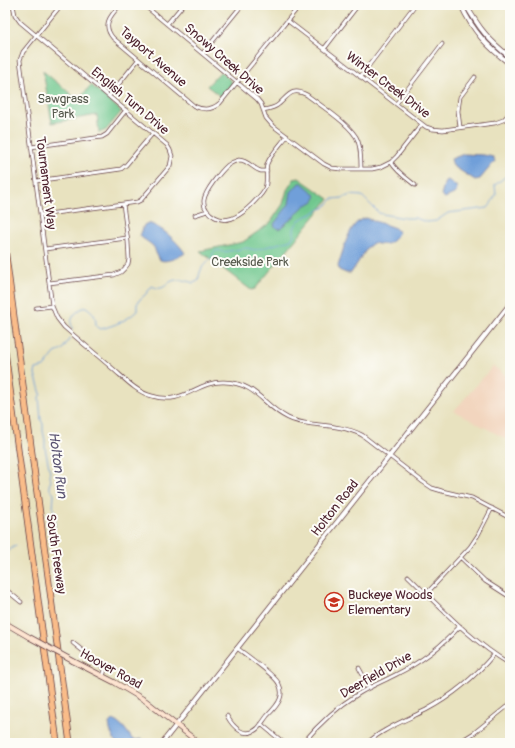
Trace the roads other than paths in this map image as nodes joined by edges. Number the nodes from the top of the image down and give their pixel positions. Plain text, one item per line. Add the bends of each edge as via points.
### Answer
1 (13, 5) edge
2 (61, 5) edge
3 (120, 5) edge
4 (144, 5) edge
5 (183, 5) edge
6 (242, 5) edge
7 (300, 5) edge
8 (358, 5) edge
9 (415, 5) edge
10 (461, 5) edge
11 (466, 5) edge
12 (288, 21) junction
13 (167, 24) junction
14 (36, 36) junction
15 (442, 44) dead end
16 (324, 49) junction
17 (203, 54) junction
18 (510, 57) edge
19 (138, 60) junction
20 (510, 64) edge
21 (360, 76) junction
22 (475, 77) dead end
23 (237, 82) junction
24 (109, 96) junction
25 (396, 104) junction
26 (126, 110) junction
27 (263, 110) junction
28 (510, 113) edge
29 (422, 124) junction
30 (460, 127) junction
31 (153, 133) junction
32 (287, 136) junction
33 (31, 146) junction
34 (391, 162) junction
35 (361, 169) junction
36 (267, 171) junction
37 (36, 181) junction
38 (415, 186) dead end
39 (123, 204) junction
40 (206, 211) junction
41 (40, 215) junction
42 (195, 215) dead end
43 (127, 238) junction
44 (5, 249) edge
45 (44, 250) junction
46 (49, 283) junction
47 (510, 304) edge
48 (52, 306) junction
49 (36, 308) dead end
50 (5, 352) edge
51 (389, 456) junction
52 (492, 508) junction
53 (510, 518) edge
54 (461, 558) junction
55 (408, 576) dead end
56 (5, 589) edge
57 (426, 594) junction
58 (510, 597) edge
59 (21, 602) dead end
60 (5, 623) edge
61 (460, 626) junction
62 (74, 644) dead end
63 (237, 648) junction
64 (494, 654) junction
65 (510, 664) edge
66 (359, 668) dead end
67 (103, 676) junction
68 (370, 688) junction
69 (510, 704) edge
70 (227, 716) dead end
71 (261, 724) junction
72 (176, 725) junction
73 (57, 743) edge
74 (70, 743) edge
75 (162, 743) edge
76 (199, 743) edge
77 (284, 743) edge
78 (303, 743) edge
79 (367, 743) edge
80 (458, 743) edge

1 - 14 street, English Turn Drive via 18,20
2 - 14 street, Tournament Way
3 - 19 street, Tayport Avenue via 108,21 108,30 113,38
4 - 13 street, Snowy Creek Drive
5 - 13 street
6 - 17 street
7 - 12 street
8 - 16 street
9 - 21 street
10 - 20 street via 481,38
11 - 18 street via 485,35
12 - 16 street, Winter Creek Drive
12 - 23 street
13 - 17 street, Snowy Creek Drive
14 - 24 street, English Turn Drive
14 - 33 street, Tournament Way via 20,60
15 - 25 street
16 - 21 street, Winter Creek Drive
17 - 23 street, Snowy Creek Drive
19 - 23 street, Tayport Avenue via 194,106 204,110 211,109 220,102
19 - 24 street
21 - 25 street, Winter Creek Drive
22 - 30 street via 458,102
23 - 27 street, Snowy Creek Drive via 257,98
24 - 26 street, English Turn Drive
25 - 29 street, Winter Creek Drive
26 - 31 street, English Turn Drive
26 - 33 street via 107,134 102,136
27 - 32 street, Snowy Creek Drive via 272,125
27 - 35 street via 273,108 290,93 307,95 356,135
28 - 30 street, Winter Creek Drive via 503,120
29 - 30 street, Winter Creek Drive via 443,130
29 - 34 street
31 - 37 street via 121,169
31 - 39 street, English Turn Drive via 170,150 170,166 143,199
32 - 35 street, Snowy Creek Drive via 328,166 340,170
32 - 36 street via 269,159
33 - 37 street, Tournament Way
34 - 35 street, Snowy Creek Drive via 381,167
34 - 38 street
36 - 40 street via 265,189 245,212 222,220
36 - 40 street via 254,168 244,161 233,162 206,192
37 - 41 street, Tournament Way
39 - 41 street, English Turn Drive
39 - 43 street
40 - 42 street
41 - 45 street, Tournament Way
43 - 45 street
43 - 46 street via 129,259 121,272
44 - 74 highway, South Freeway
45 - 46 street, Tournament Way
46 - 48 street, Tournament Way
47 - 51 street, Holton Road
48 - 49 street
48 - 51 street via 64,327 146,394 170,398 184,395 213,382 233,383 252,390 290,419 301,423 350,429
50 - 73 highway, South Freeway
51 - 52 street via 432,488 472,498
51 - 63 street, Holton Road
52 - 53 street
52 - 54 street via 474,541
54 - 57 street
54 - 58 street via 485,581
55 - 57 street
56 - 59 street
57 - 61 street
60 - 67 main road, Hoover Road, bridge
61 - 64 street
61 - 68 street, Deerfield Drive via 430,654
62 - 67 street via 105,670
63 - 71 street via 280,685 280,699
63 - 72 street, Holton Road
64 - 65 street
64 - 79 street via 472,677 443,700 385,730
66 - 68 street
67 - 72 main road, Hoover Road via 146,702
68 - 78 street, Deerfield Drive via 332,713
69 - 80 street
70 - 71 street via 232,725 246,733 252,732
71 - 77 street
72 - 75 street, Holton Road
72 - 76 main road, Hoover Road

